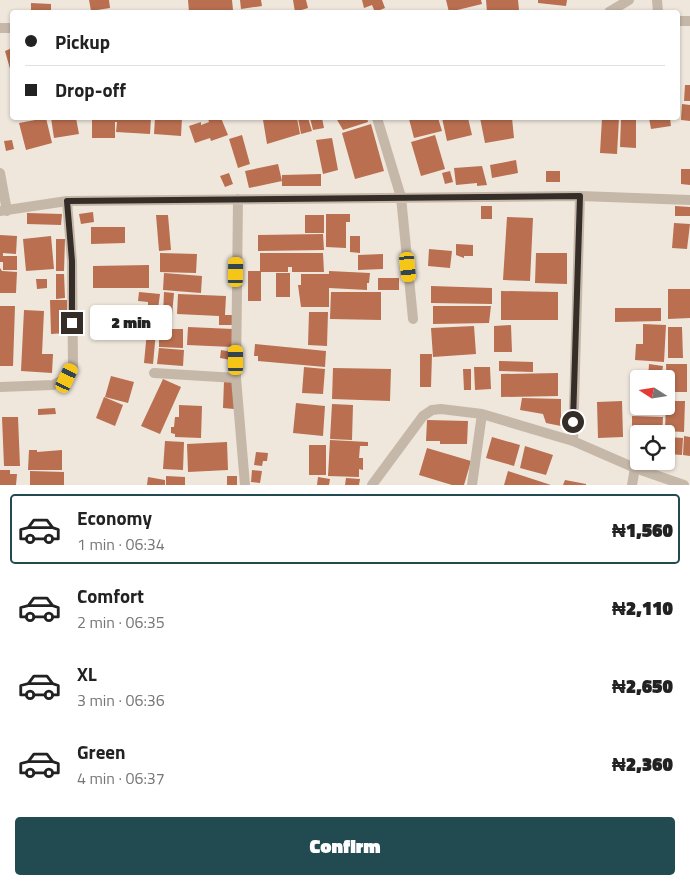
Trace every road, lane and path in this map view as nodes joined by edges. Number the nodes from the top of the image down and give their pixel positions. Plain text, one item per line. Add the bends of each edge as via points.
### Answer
1 (629, 0) edge
2 (612, 10) edge
3 (378, 120) edge
4 (0, 173) edge
5 (580, 196) junction
6 (401, 197) junction
7 (238, 199) junction
8 (690, 200) edge
9 (67, 201) junction
10 (4, 212) edge
11 (413, 319) dead end
12 (154, 373) dead end
13 (236, 378) junction
14 (0, 387) edge
15 (482, 414) junction
16 (573, 441) junction
17 (630, 466) edge
18 (635, 470) edge
19 (641, 470) edge
20 (245, 485) edge
21 (372, 485) edge
22 (472, 485) edge
23 (632, 485) edge
24 (684, 485) edge

1 - 2 street
3 - 6 street
4 - 10 street
5 - 6 street
5 - 8 street
5 - 16 street
6 - 7 street
6 - 11 street
7 - 9 street
7 - 13 street
9 - 10 street
9 - 14 street via 72,261 73,366 67,378 53,385
12 - 13 street
13 - 20 street
15 - 16 street
15 - 21 street via 432,410 423,416
15 - 22 street
16 - 17 street
18 - 23 street
19 - 24 street

